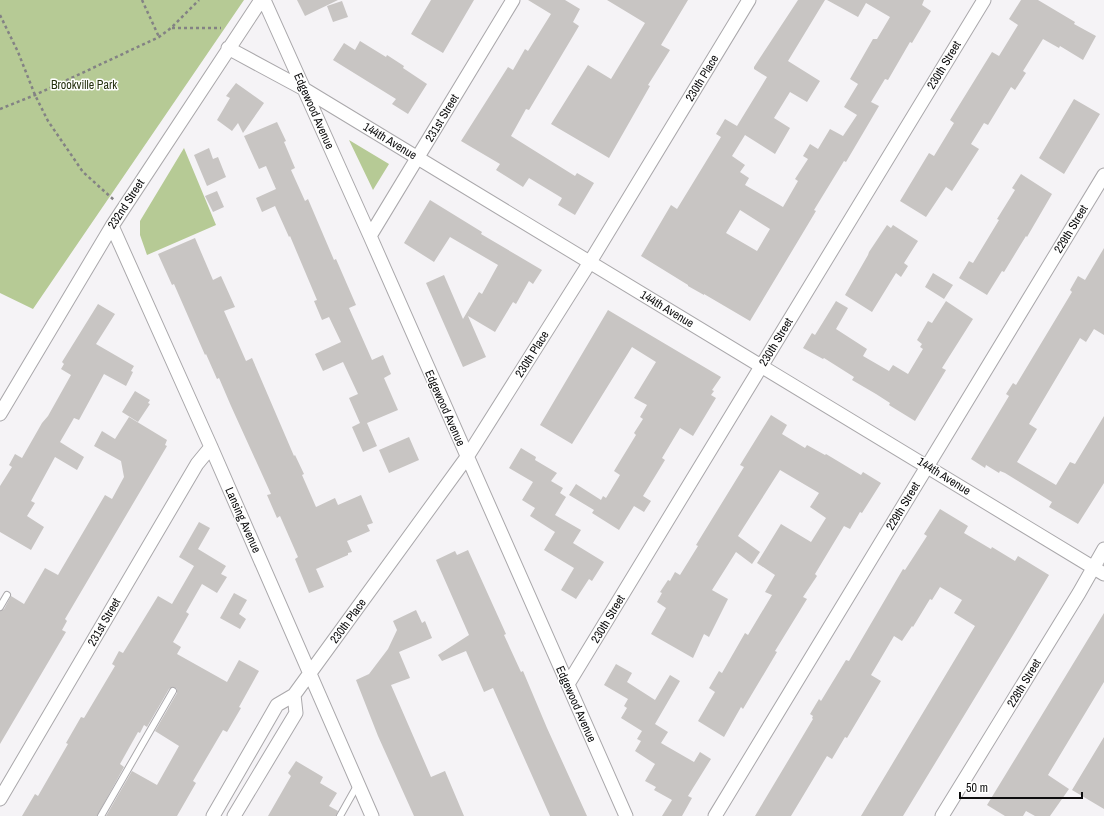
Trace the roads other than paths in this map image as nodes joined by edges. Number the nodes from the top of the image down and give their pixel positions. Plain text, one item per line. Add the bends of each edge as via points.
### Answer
1 (260, 0) edge
2 (264, 0) edge
3 (513, 0) edge
4 (749, 0) edge
5 (984, 0) edge
6 (228, 48) junction
7 (304, 89) junction
8 (418, 158) junction
9 (1104, 175) edge
10 (112, 226) junction
11 (370, 236) junction
12 (590, 262) junction
13 (761, 366) junction
14 (0, 414) edge
15 (211, 447) junction
16 (467, 457) junction
17 (928, 466) junction
18 (1104, 549) edge
19 (1099, 570) edge
20 (7, 595) dead end
21 (0, 607) edge
22 (310, 673) junction
23 (568, 684) junction
24 (173, 691) dead end
25 (294, 695) junction
26 (358, 784) junction
27 (0, 799) edge
28 (101, 816) edge
29 (213, 816) edge
30 (234, 816) edge
31 (340, 816) edge
32 (372, 816) edge
33 (626, 816) edge
34 (715, 816) edge
35 (942, 816) edge

1 - 6 street, 232nd Street
2 - 7 street, Edgewood Avenue
3 - 8 street, 231st Street
4 - 12 street, 230th Place
5 - 13 street, 230th Street
6 - 7 street, 144th Avenue
6 - 10 street, 232nd Street
7 - 8 street, 144th Avenue
7 - 11 street, Edgewood Avenue
8 - 11 street, 231st Street
8 - 12 street, 144th Avenue
9 - 17 street, 229th Street
10 - 14 street, 232nd Street
10 - 15 street, Lansing Avenue
11 - 16 street, Edgewood Avenue
12 - 13 street, 144th Avenue
12 - 16 street, 230th Place
13 - 17 street, 144th Avenue
13 - 23 street, 230th Street
15 - 22 street, Lansing Avenue
15 - 27 street, 231st Street via 197,464
16 - 22 street, 230th Place
16 - 23 street, Edgewood Avenue
17 - 19 street, 144th Avenue
17 - 34 street, 229th Street
18 - 19 street, 228th Street
19 - 35 street, 228th Street via 1071,606
20 - 21 lane
22 - 25 street, 230th Place
22 - 26 street, Lansing Avenue
23 - 33 street, Edgewood Avenue
24 - 28 lane
25 - 29 street, 230th Place via 277,705
25 - 30 street via 296,713
26 - 31 lane
26 - 32 street, Lansing Avenue

